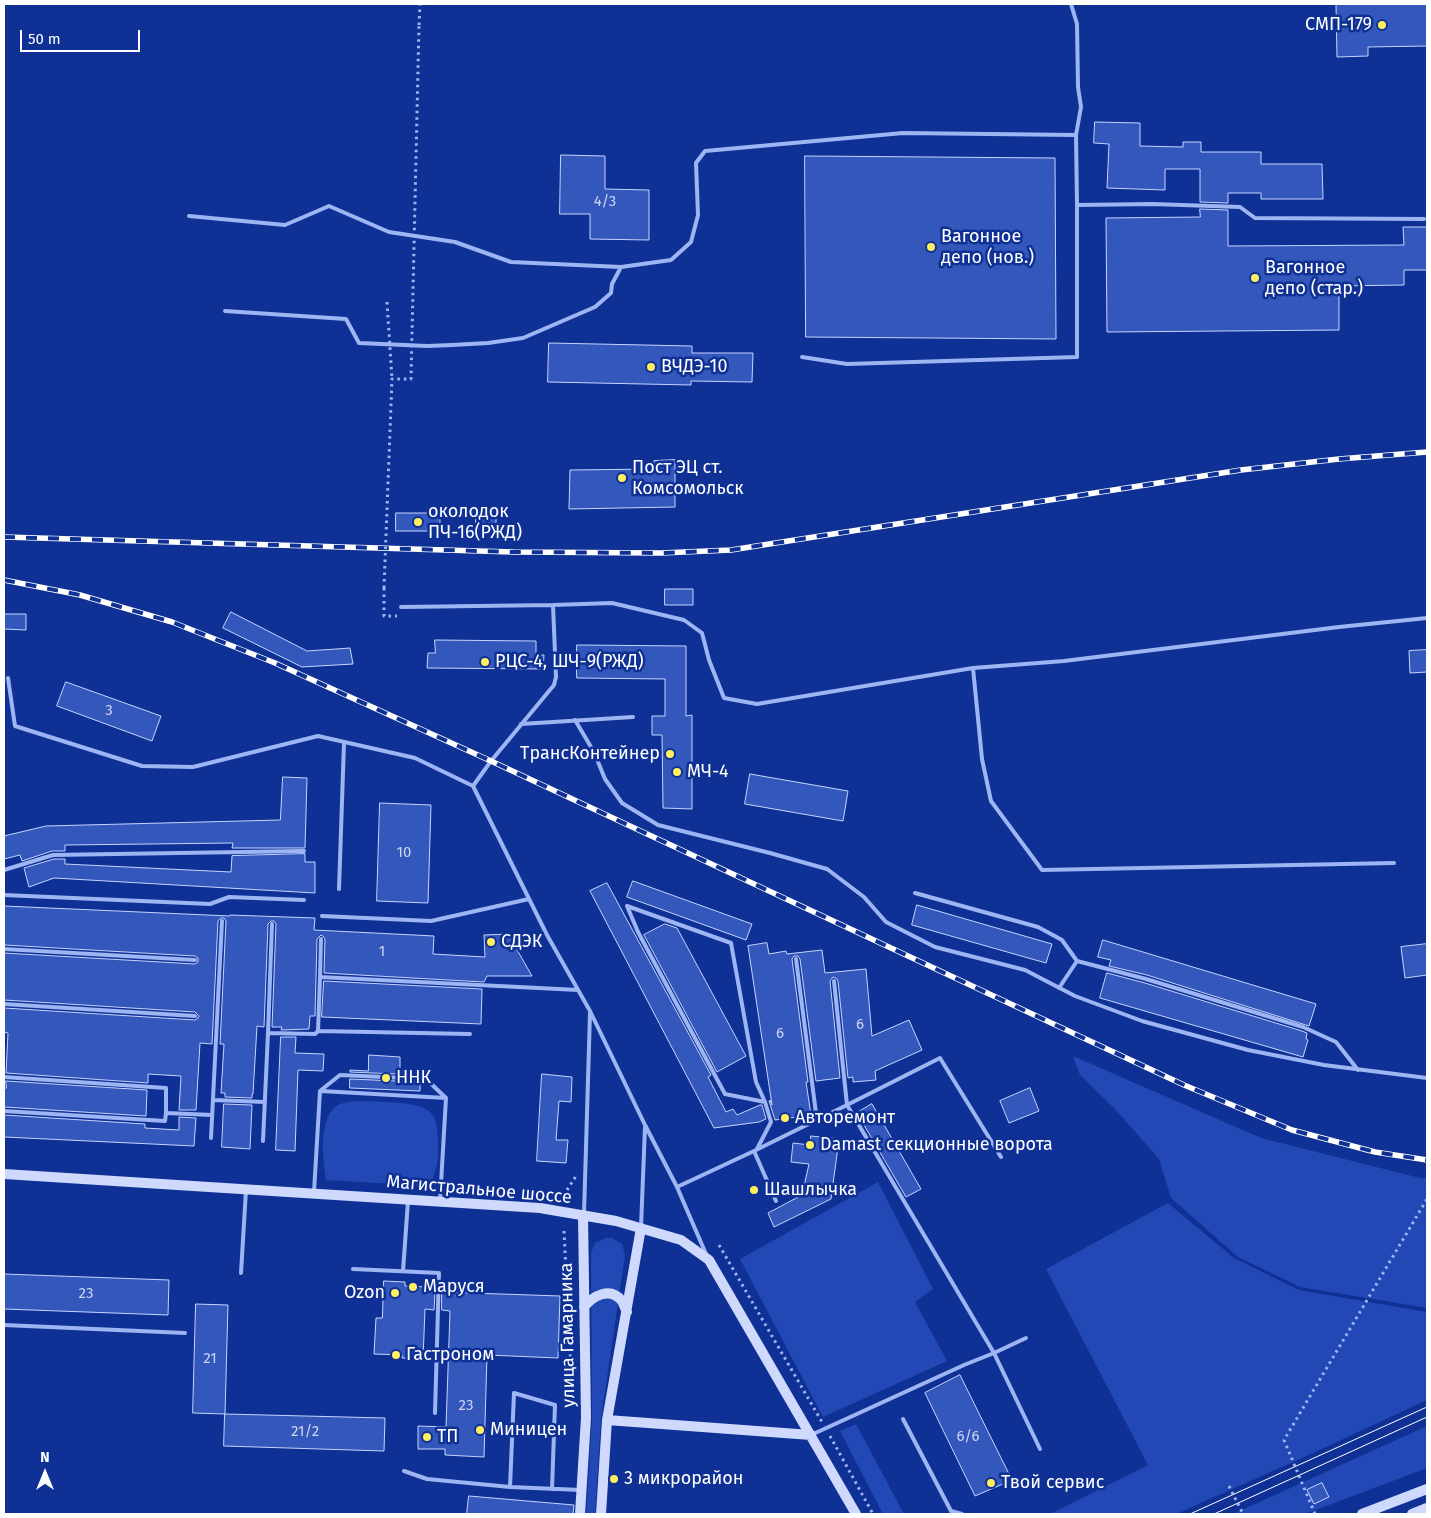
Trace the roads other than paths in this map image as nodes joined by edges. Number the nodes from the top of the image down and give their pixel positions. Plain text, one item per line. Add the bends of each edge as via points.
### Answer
1 (1072, 4) edge
2 (1076, 136) junction
3 (1077, 205) junction
4 (189, 216) dead end
5 (1424, 219) dead end
6 (621, 267) junction
7 (225, 311) dead end
8 (802, 356) dead end
9 (553, 605) junction
10 (400, 607) dead end
11 (1427, 618) edge
12 (973, 668) junction
13 (8, 678) dead end
14 (633, 717) dead end
15 (575, 720) junction
16 (521, 724) junction
17 (344, 743) junction
18 (472, 786) junction
19 (304, 851) dead end
20 (1394, 863) dead end
21 (4, 870) edge
22 (339, 888) dead end
23 (915, 892) dead end
24 (4, 895) edge
25 (529, 899) junction
26 (304, 900) dead end
27 (322, 916) dead end
28 (222, 920) dead end
29 (272, 924) dead end
30 (321, 939) dead end
31 (4, 949) edge
32 (796, 959) dead end
33 (195, 960) dead end
34 (1077, 961) junction
35 (320, 976) junction
36 (834, 980) dead end
37 (1059, 988) junction
38 (578, 990) junction
39 (4, 1004) edge
40 (590, 1011) junction
41 (195, 1016) dead end
42 (318, 1031) junction
43 (268, 1032) junction
44 (470, 1034) dead end
45 (1358, 1070) junction
46 (4, 1077) edge
47 (1427, 1078) edge
48 (320, 1091) junction
49 (446, 1098) junction
50 (213, 1100) junction
51 (265, 1102) junction
52 (765, 1102) junction
53 (848, 1105) junction
54 (4, 1111) edge
55 (166, 1113) junction
56 (212, 1116) junction
57 (817, 1120) junction
58 (645, 1124) junction
59 (211, 1138) dead end
60 (263, 1141) dead end
61 (756, 1150) junction
62 (1001, 1157) dead end
63 (4, 1174) edge
64 (677, 1187) junction
65 (246, 1189) junction
66 (314, 1194) junction
67 (408, 1200) junction
68 (776, 1201) dead end
69 (440, 1202) junction
70 (584, 1216) junction
71 (641, 1228) junction
72 (709, 1260) junction
73 (353, 1269) dead end
74 (403, 1272) junction
75 (241, 1273) dead end
76 (584, 1307) junction
77 (627, 1312) junction
78 (4, 1325) edge
79 (185, 1333) dead end
80 (1026, 1338) dead end
81 (994, 1353) junction
82 (435, 1412) dead end
83 (607, 1420) junction
84 (903, 1420) dead end
85 (811, 1435) junction
86 (1040, 1449) dead end
87 (404, 1471) dead end
88 (510, 1487) junction
89 (552, 1489) junction
90 (1427, 1489) edge
91 (581, 1490) junction
92 (1427, 1508) edge
93 (580, 1514) edge
94 (601, 1514) edge
95 (856, 1514) edge
96 (962, 1514) edge
97 (1362, 1514) edge
98 (1412, 1514) edge

1 - 2 lane via 1077,24 1081,107
2 - 3 lane
2 - 6 lane via 903,133 705,152 696,163 698,216 691,242 671,260
3 - 5 lane via 1240,207 1254,218
3 - 8 lane via 1076,357 847,364
4 - 6 lane via 285,225 329,206 389,232 455,242 511,262
6 - 7 lane via 611,293 595,308 523,338 488,343 427,346 358,344 346,320
9 - 10 lane
9 - 12 lane via 612,603 684,620 702,632 724,698 757,704
9 - 16 lane via 554,685
11 - 12 lane via 1064,661
12 - 20 lane via 982,759 991,801 1042,870
13 - 17 lane via 14,726 142,766 193,768 318,736
14 - 15 lane
15 - 16 lane
15 - 37 lane via 594,752 604,779 622,803 658,825 827,869 864,897 886,922 935,947 1025,970
16 - 18 lane
17 - 18 lane via 416,758
17 - 22 lane
18 - 25 lane
19 - 21 lane via 53,855
23 - 34 lane via 1038,927 1062,940
24 - 26 lane via 210,904 229,897
25 - 27 lane via 431,921
25 - 38 lane
28 - 50 lane
29 - 43 lane
30 - 35 lane
31 - 33 lane
32 - 57 lane
34 - 37 lane
34 - 45 lane via 1304,1027 1336,1042
35 - 38 lane
35 - 42 lane
36 - 53 lane
37 - 45 lane via 1142,1020 1248,1050
38 - 40 lane
39 - 41 lane
40 - 58 lane
40 - 70 lane
42 - 43 lane via 315,1034
42 - 44 lane
43 - 51 lane
45 - 47 lane
46 - 55 lane via 166,1088
48 - 49 lane
48 - 49 lane via 340,1075 426,1079
48 - 66 lane
49 - 69 lane
50 - 51 lane
50 - 56 lane
51 - 60 lane
52 - 52 lane via 756,1082 731,943 627,906 725,1094
52 - 61 lane via 771,1122
53 - 57 lane
53 - 62 lane via 940,1058
53 - 81 lane
54 - 55 lane via 165,1121
55 - 56 lane
56 - 59 lane
57 - 61 lane
58 - 64 lane
58 - 71 lane
61 - 64 lane
61 - 68 lane
63 - 65 main road, Магистральное шоссе
64 - 72 lane
65 - 66 main road, Магистральное шоссе
65 - 75 lane
66 - 67 main road, Магистральное шоссе
67 - 69 main road, Магистральное шоссе
67 - 74 lane
69 - 70 main road, Магистральное шоссе via 540,1208
70 - 71 main road, Магистральное шоссе
70 - 76 main road, улица Гамарника
71 - 72 main road, Магистральное шоссе via 681,1240
71 - 77 main road
72 - 85 main road, Магистральное шоссе
73 - 74 lane
74 - 82 lane via 439,1273
76 - 77 main road via 600,1294 610,1294 621,1300
76 - 91 main road, улица Гамарника via 586,1418
77 - 83 main road
78 - 79 lane
80 - 81 lane
81 - 85 lane
81 - 86 lane
83 - 85 main road
83 - 94 main road
84 - 96 lane via 951,1511
85 - 95 main road, Магистральное шоссе
87 - 88 lane via 426,1479
88 - 89 lane
88 - 89 lane via 514,1393 555,1404
89 - 91 lane
90 - 97 main road
91 - 93 main road, улица Гамарника
92 - 98 main road

